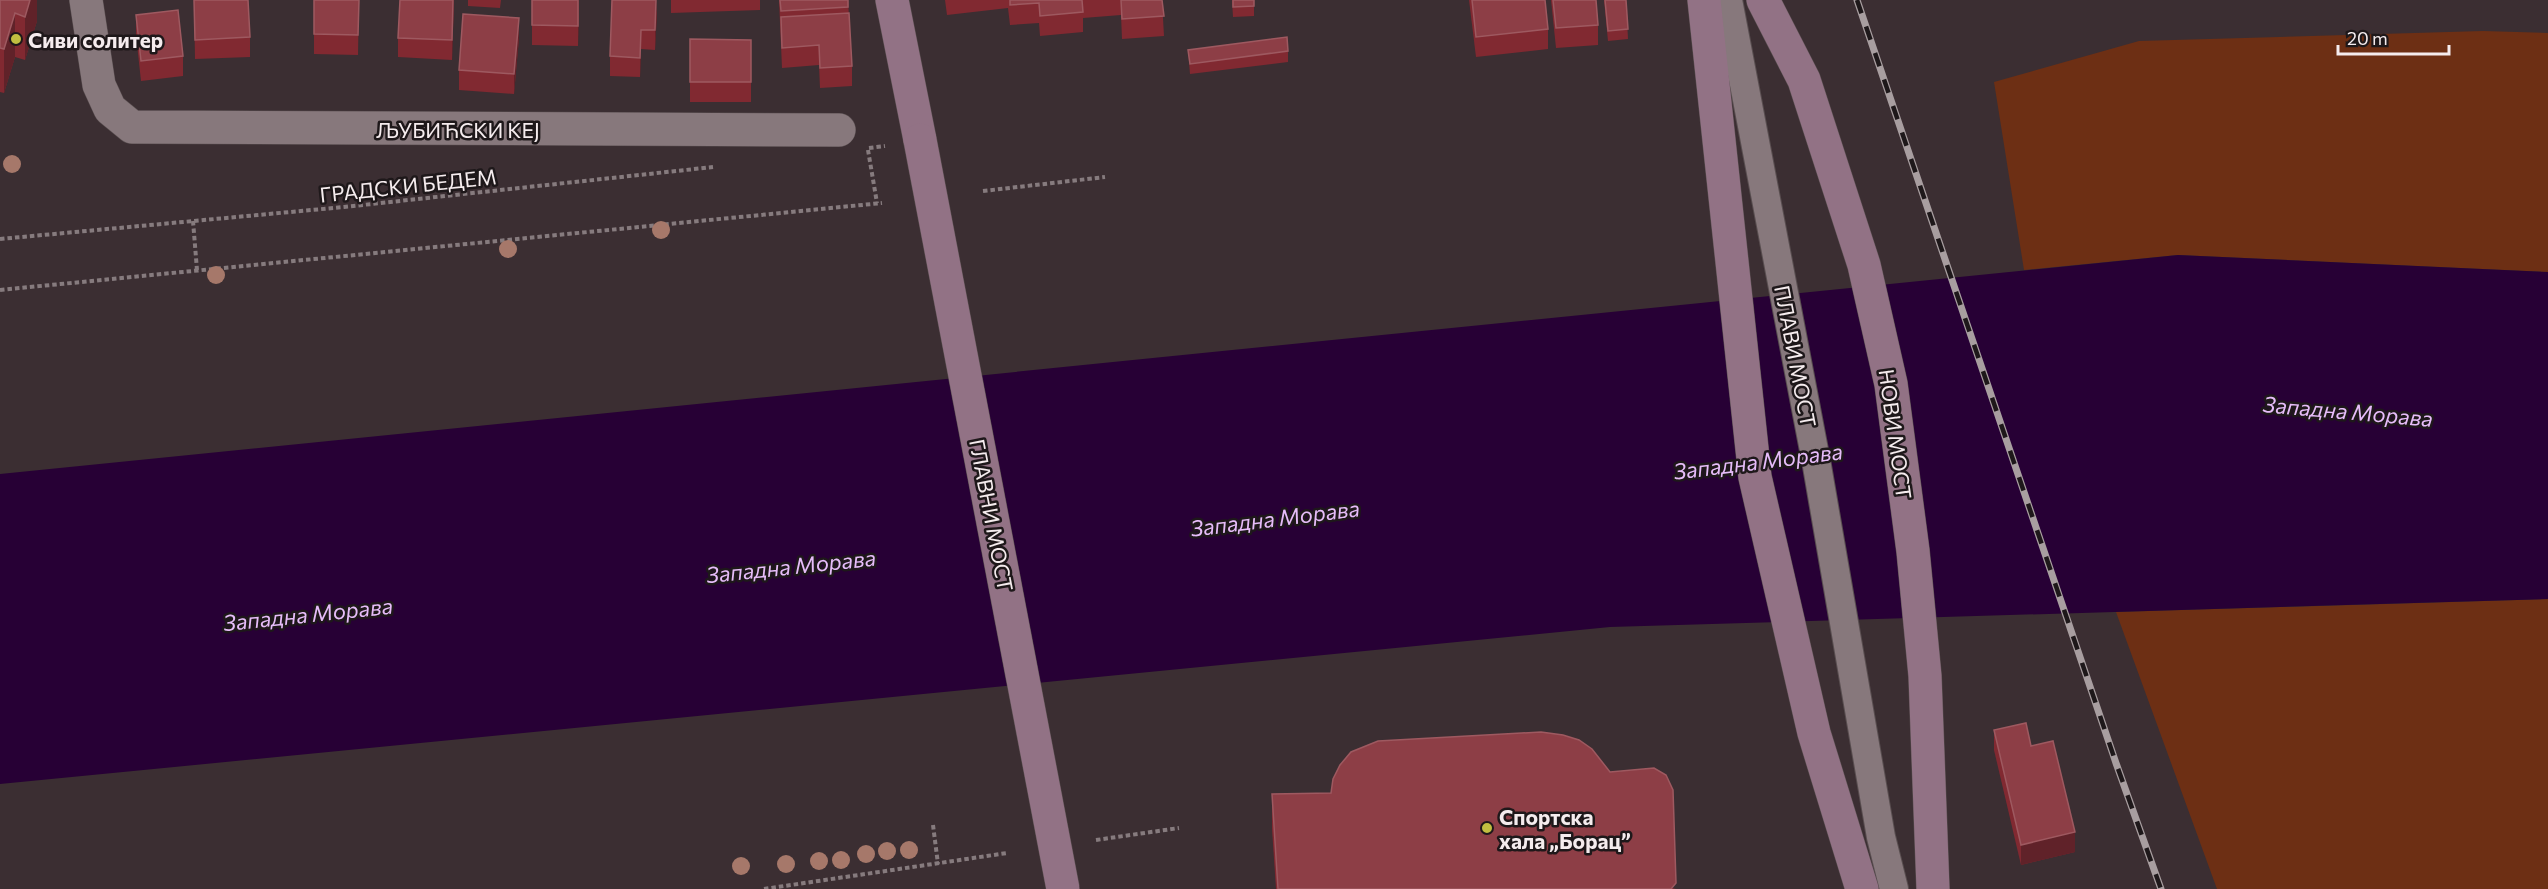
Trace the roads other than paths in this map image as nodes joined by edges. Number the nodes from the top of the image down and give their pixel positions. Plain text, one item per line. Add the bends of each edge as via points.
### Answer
1 (86, 0) edge
2 (892, 0) edge
3 (1704, 0) edge
4 (1728, 0) edge
5 (1763, 0) edge
6 (839, 130) dead end
7 (1063, 889) edge
8 (1862, 889) edge
9 (1894, 889) edge
10 (1933, 889) edge

1 - 6 street, ЉУБИЋСКИ КЕЈ via 99,85 110,109 132,127
2 - 7 main road, ГЛАВНИ МОСТ, bridge
3 - 8 main road via 1755,477 1814,733
4 - 9 street, ПЛАВИ МОСТ via 1815,455 1881,837
5 - 10 main road, НОВИ МОСТ via 1804,80 1864,265 1891,384 1925,676

